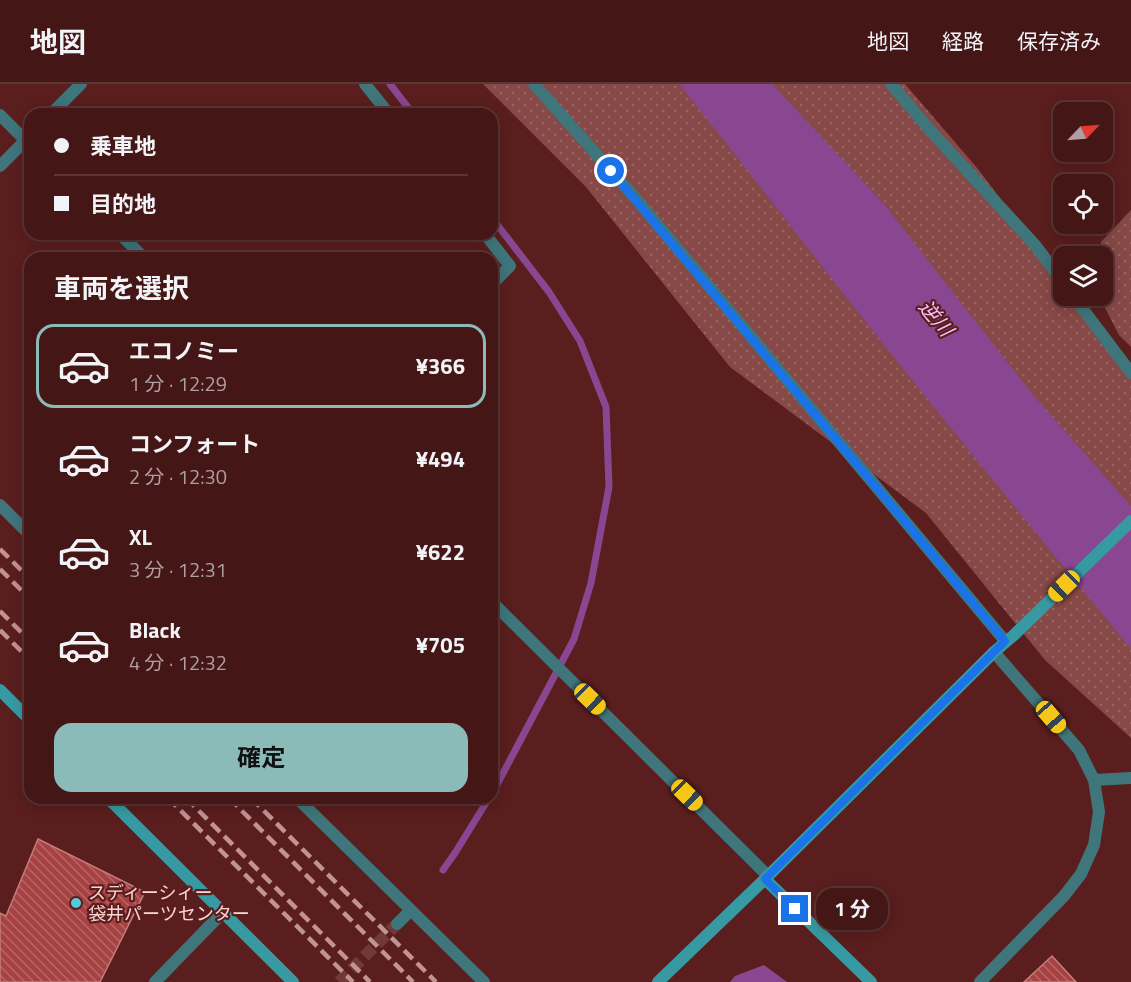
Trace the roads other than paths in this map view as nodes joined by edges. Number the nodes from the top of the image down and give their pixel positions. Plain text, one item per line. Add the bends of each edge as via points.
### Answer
1 (81, 84) edge
2 (365, 84) edge
3 (534, 84) edge
4 (891, 84) edge
5 (57, 108) edge
6 (384, 108) edge
7 (0, 115) edge
8 (24, 136) edge
9 (24, 144) edge
10 (0, 166) edge
11 (126, 240) edge
12 (490, 240) edge
13 (138, 252) edge
14 (1053, 269) edge
15 (498, 278) edge
16 (1081, 306) edge
17 (1131, 373) edge
18 (0, 505) edge
19 (1131, 521) edge
20 (24, 529) edge
21 (498, 608) edge
22 (1010, 638) junction
23 (994, 652) junction
24 (0, 690) edge
25 (24, 714) edge
26 (1131, 778) edge
27 (1094, 780) junction
28 (114, 804) edge
29 (303, 804) edge
30 (767, 877) junction
31 (411, 910) junction
32 (223, 912) junction
33 (397, 924) tunnel mouth
34 (155, 982) edge
35 (293, 982) edge
36 (484, 982) edge
37 (658, 982) edge
38 (871, 982) edge
39 (980, 982) edge

1 - 5 street
2 - 6 street
3 - 22 street
4 - 14 street
7 - 8 street
9 - 10 street
11 - 13 street
12 - 15 street via 510,266
16 - 17 street
18 - 20 street
19 - 22 street
21 - 30 street
22 - 23 street
23 - 27 street via 1079,750
23 - 30 street
24 - 25 street
26 - 27 street
27 - 39 street via 1099,812 1094,845 1081,874
28 - 32 street
29 - 31 street
30 - 37 street
30 - 38 street
31 - 33 street
31 - 36 street
32 - 34 street
32 - 35 street

